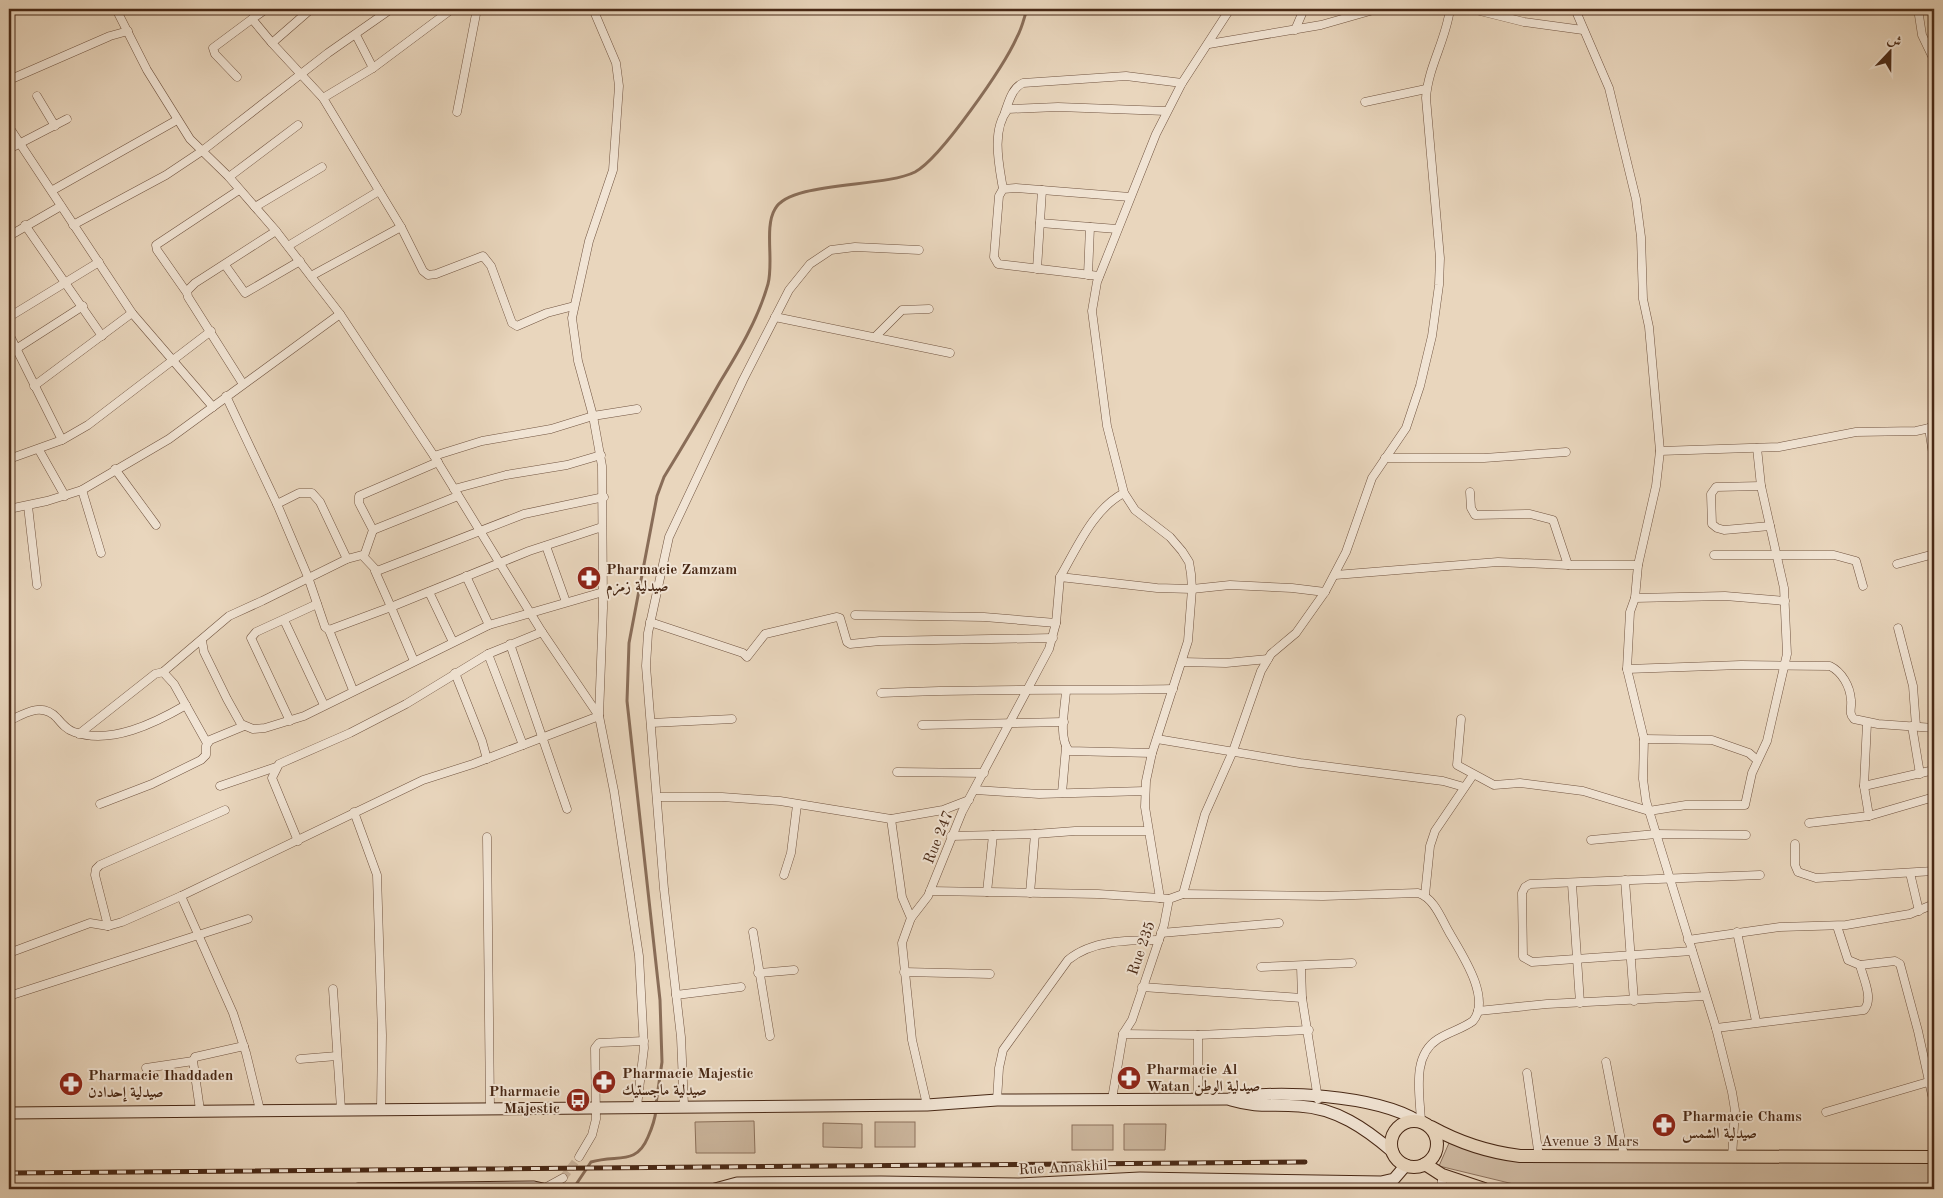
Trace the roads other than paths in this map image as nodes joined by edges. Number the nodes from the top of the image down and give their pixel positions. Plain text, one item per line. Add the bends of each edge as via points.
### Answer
1 (116, 9) edge
2 (266, 9) edge
3 (311, 9) edge
4 (391, 9) edge
5 (452, 9) edge
6 (477, 9) edge
7 (593, 9) edge
8 (1230, 9) edge
9 (1304, 9) edge
10 (1376, 9) edge
11 (1450, 9) edge
12 (1472, 9) edge
13 (1575, 9) edge
14 (1918, 9) edge
15 (252, 19) junction
16 (1295, 30) junction
17 (1583, 30) junction
18 (128, 31) junction
19 (356, 35) junction
20 (272, 43) junction
21 (1210, 44) junction
22 (1934, 60) edge
23 (373, 68) junction
24 (300, 74) junction
25 (237, 77) dead end
26 (9, 80) edge
27 (1182, 83) junction
28 (1426, 89) junction
29 (37, 96) dead end
30 (323, 98) junction
31 (1366, 102) dead end
32 (1166, 111) junction
33 (457, 112) dead end
34 (1005, 112) junction
35 (67, 119) dead end
36 (177, 120) junction
37 (298, 125) dead end
38 (9, 126) edge
39 (55, 126) junction
40 (21, 145) junction
41 (9, 149) edge
42 (202, 151) junction
43 (322, 166) dead end
44 (229, 177) junction
45 (1004, 189) junction
46 (53, 190) junction
47 (240, 190) junction
48 (1042, 190) junction
49 (379, 191) junction
50 (1130, 197) junction
51 (61, 206) junction
52 (255, 207) junction
53 (1040, 223) junction
54 (25, 225) junction
55 (73, 226) junction
56 (401, 227) junction
57 (1090, 227) junction
58 (1117, 229) junction
59 (276, 231) junction
60 (9, 236) edge
61 (288, 246) junction
62 (919, 250) dead end
63 (98, 262) junction
64 (300, 262) junction
65 (225, 265) junction
66 (1037, 269) junction
67 (1088, 275) junction
68 (311, 276) junction
69 (1099, 276) junction
70 (66, 283) junction
71 (187, 293) junction
72 (83, 306) junction
73 (574, 306) junction
74 (929, 309) dead end
75 (132, 312) junction
76 (340, 314) junction
77 (9, 317) edge
78 (775, 317) junction
79 (211, 331) junction
80 (9, 334) edge
81 (102, 336) junction
82 (875, 337) junction
83 (16, 349) junction
84 (950, 353) dead end
85 (172, 362) junction
86 (243, 384) junction
87 (34, 386) junction
88 (226, 396) junction
89 (213, 407) junction
90 (637, 409) dead end
91 (593, 416) junction
92 (1932, 427) edge
93 (62, 440) junction
94 (1757, 448) junction
95 (39, 450) junction
96 (1660, 451) junction
97 (1566, 452) dead end
98 (601, 455) junction
99 (1385, 458) junction
100 (9, 459) edge
101 (436, 459) junction
102 (1934, 461) edge
103 (115, 469) junction
104 (1761, 486) junction
105 (82, 490) junction
106 (456, 492) junction
107 (1470, 492) dead end
108 (1124, 493) junction
109 (66, 496) junction
110 (604, 497) junction
111 (276, 504) junction
112 (28, 506) junction
113 (9, 509) edge
114 (156, 525) dead end
115 (1770, 526) junction
116 (602, 527) junction
117 (373, 530) junction
118 (478, 530) junction
119 (546, 546) junction
120 (101, 553) dead end
121 (1934, 554) edge
122 (1714, 555) dead end
123 (1777, 555) junction
124 (364, 556) junction
125 (347, 559) junction
126 (499, 563) junction
127 (1897, 564) dead end
128 (1568, 565) junction
129 (1638, 565) junction
130 (375, 571) junction
131 (1335, 575) junction
132 (466, 576) junction
133 (308, 577) junction
134 (1060, 577) junction
135 (37, 584) dead end
136 (1862, 586) dead end
137 (1192, 589) junction
138 (429, 592) junction
139 (603, 592) junction
140 (1325, 592) junction
141 (1635, 598) junction
142 (1785, 601) junction
143 (566, 602) junction
144 (317, 604) junction
145 (391, 607) junction
146 (530, 612) junction
147 (855, 615) dead end
148 (284, 620) junction
149 (650, 622) junction
150 (1056, 623) junction
151 (489, 625) junction
152 (1898, 628) dead end
153 (329, 630) junction
154 (542, 632) junction
155 (1053, 638) junction
156 (202, 641) junction
157 (453, 642) junction
158 (510, 644) junction
159 (488, 654) junction
160 (1268, 659) junction
161 (414, 661) junction
162 (1182, 662) junction
163 (1786, 665) junction
164 (1627, 670) junction
165 (163, 672) junction
166 (455, 673) junction
167 (1173, 688) junction
168 (353, 690) junction
169 (1028, 691) junction
170 (1066, 691) junction
171 (881, 693) dead end
172 (186, 705) junction
173 (324, 705) junction
174 (599, 716) junction
175 (732, 719) dead end
176 (1461, 719) dead end
177 (9, 721) edge
178 (290, 721) junction
179 (1010, 722) junction
180 (1064, 722) junction
181 (652, 723) junction
182 (1866, 723) junction
183 (922, 724) dead end
184 (244, 726) junction
185 (1914, 726) junction
186 (1934, 728) edge
187 (79, 734) junction
188 (542, 738) junction
189 (1157, 739) junction
190 (1644, 739) junction
191 (207, 743) junction
192 (523, 745) junction
193 (1066, 747) junction
194 (1233, 751) junction
195 (1152, 753) junction
196 (487, 759) junction
197 (1757, 760) junction
198 (276, 767) junction
199 (1934, 770) edge
200 (897, 772) dead end
201 (984, 773) junction
202 (1920, 774) junction
203 (1473, 775) junction
204 (220, 786) dead end
205 (1864, 786) junction
206 (1464, 787) junction
207 (975, 790) junction
208 (1145, 791) junction
209 (1062, 793) junction
210 (658, 797) junction
211 (1934, 797) edge
212 (969, 800) junction
213 (100, 804) dead end
214 (797, 805) junction
215 (567, 809) dead end
216 (225, 810) dead end
217 (1649, 811) junction
218 (354, 812) junction
219 (1869, 816) junction
220 (891, 819) junction
221 (1809, 823) dead end
222 (1148, 831) junction
223 (1036, 834) junction
224 (1656, 834) junction
225 (992, 835) junction
226 (1746, 835) dead end
227 (951, 836) junction
228 (487, 837) dead end
229 (1591, 840) dead end
230 (298, 841) junction
231 (1795, 844) dead end
232 (1934, 871) edge
233 (1910, 873) junction
234 (784, 875) dead end
235 (1760, 875) dead end
236 (1669, 877) junction
237 (1624, 880) junction
238 (1572, 884) junction
239 (930, 891) junction
240 (987, 892) junction
241 (1030, 893) junction
242 (1183, 894) junction
243 (1425, 895) junction
244 (181, 896) junction
245 (1160, 898) junction
246 (1169, 899) junction
247 (1934, 904) edge
248 (1919, 911) junction
249 (248, 918) dead end
250 (910, 918) junction
251 (1279, 924) dead end
252 (108, 926) junction
253 (1837, 926) junction
254 (753, 932) dead end
255 (1737, 932) junction
256 (199, 936) junction
257 (1160, 937) junction
258 (1688, 940) junction
259 (1692, 951) junction
260 (9, 953) edge
261 (1629, 956) junction
262 (1578, 960) junction
263 (1352, 963) dead end
264 (1860, 965) junction
265 (1301, 966) junction
266 (1261, 967) dead end
267 (794, 970) dead end
268 (904, 972) junction
269 (758, 973) junction
270 (990, 974) dead end
271 (741, 987) dead end
272 (1142, 987) junction
273 (333, 989) dead end
274 (676, 995) junction
275 (9, 996) edge
276 (1705, 996) junction
277 (1302, 998) junction
278 (1634, 1002) junction
279 (1580, 1003) junction
280 (1478, 1011) junction
281 (1756, 1021) junction
282 (1716, 1028) junction
283 (1308, 1030) junction
284 (1123, 1034) junction
285 (1198, 1035) junction
286 (770, 1036) dead end
287 (644, 1041) junction
288 (244, 1046) junction
289 (337, 1056) junction
290 (300, 1059) dead end
291 (193, 1061) junction
292 (1606, 1062) dead end
293 (146, 1068) dead end
294 (1527, 1073) dead end
295 (1928, 1082) junction
296 (1318, 1096) junction
297 (1112, 1099) junction
298 (1229, 1099) junction
299 (997, 1100) junction
300 (1198, 1100) junction
301 (1934, 1104) edge
302 (927, 1105) junction
303 (642, 1106) junction
304 (684, 1106) junction
305 (597, 1107) junction
306 (381, 1108) junction
307 (490, 1108) junction
308 (1318, 1108) junction
309 (341, 1109) junction
310 (200, 1110) junction
311 (260, 1110) junction
312 (1826, 1112) dead end
313 (9, 1113) edge
314 (1423, 1123) junction
315 (1393, 1152) junction
316 (1624, 1156) junction
317 (579, 1157) tunnel mouth
318 (1539, 1157) junction
319 (1732, 1157) junction
320 (1934, 1157) edge
321 (1425, 1164) junction
322 (1406, 1165) junction
323 (1442, 1175) junction
324 (562, 1178) tunnel mouth
325 (1141, 1184) edge
326 (737, 1186) edge
327 (1318, 1186) edge
328 (1355, 1186) edge
329 (991, 1187) edge
330 (358, 1189) edge
331 (543, 1189) edge
332 (715, 1189) edge
333 (1442, 1189) edge
334 (1484, 1189) edge

1 - 18 street
2 - 15 street
3 - 20 street
4 - 19 street
5 - 23 street
6 - 33 street
7 - 73 street via 618,74 616,140 613,170 593,226
8 - 21 street
9 - 16 street
10 - 16 street
11 - 28 street
12 - 17 street via 1532,23
13 - 17 street
14 - 22 street via 1922,35
15 - 20 street
15 - 25 street via 213,48
16 - 21 street
17 - 96 street via 1609,88 1636,199 1643,299 1649,327
18 - 26 street
18 - 36 street
19 - 23 street
19 - 24 street
20 - 24 street
21 - 27 street
23 - 30 street
24 - 30 street
24 - 42 street
27 - 32 street
27 - 34 street via 1126,76 1023,83 1011,95
28 - 31 street
28 - 99 street via 1439,285 1432,336 1416,401 1402,438
29 - 39 street
30 - 49 street
32 - 34 street via 1023,107
32 - 50 street
34 - 45 street via 998,134
35 - 39 street
36 - 42 street
36 - 46 street
37 - 44 street
38 - 40 street
39 - 40 street
40 - 41 street
40 - 46 street
42 - 44 street
42 - 55 street via 166,175
43 - 52 street
44 - 47 street
45 - 48 street
45 - 66 street via 997,201 995,261 1002,266
46 - 51 street
47 - 52 street
47 - 71 street via 157,244 157,250
48 - 50 street
48 - 53 street
49 - 56 street
49 - 61 street
50 - 58 street
51 - 54 street
51 - 55 street
52 - 59 street
53 - 57 street
53 - 66 street
54 - 60 street
54 - 70 street
55 - 63 street
56 - 68 street
56 - 73 street via 426,274 448,270 479,256 486,258 515,325 523,326 547,313
57 - 58 street
57 - 67 street
58 - 69 street
59 - 61 street
59 - 65 street
61 - 64 street
62 - 78 street via 855,246 820,255 789,290
63 - 70 street
63 - 75 street
64 - 65 street via 245,293
64 - 68 street
65 - 71 street via 191,286
66 - 67 street
67 - 69 street
68 - 76 street
69 - 108 street via 1092,311 1094,334 1107,426
70 - 72 street
70 - 77 street
71 - 79 street
72 - 81 street
72 - 83 street
73 - 91 street via 572,330
74 - 82 street via 902,310
75 - 81 street
75 - 85 street
76 - 86 street
76 - 101 street
78 - 82 street
78 - 149 street via 676,521 664,557
79 - 85 street
79 - 86 street
80 - 83 street
81 - 87 street
82 - 84 street
83 - 87 street
85 - 89 street
85 - 93 street via 112,408
86 - 88 street
87 - 93 street
88 - 89 street
88 - 111 street
89 - 103 street via 169,439
90 - 91 street
91 - 98 street
91 - 101 street via 551,430 482,441
92 - 94 street via 1856,432
92 - 102 street
93 - 95 street
94 - 96 street
94 - 104 street
95 - 100 street
95 - 109 street
96 - 129 street via 1656,486
97 - 99 street via 1484,458
98 - 106 street via 568,465 506,475
98 - 110 street
99 - 131 street via 1372,478
101 - 106 street
101 - 117 street via 359,496
103 - 105 street
103 - 114 street
104 - 115 street
104 - 115 street via 1716,487 1711,494 1712,524 1724,530
105 - 109 street
105 - 120 street
106 - 117 street
106 - 118 street
107 - 128 street via 1471,508 1476,515 1530,514 1553,520
108 - 134 street via 1102,510
108 - 137 street via 1135,510 1170,537 1182,552 1189,562
109 - 112 street
110 - 116 street
110 - 118 street via 524,514
111 - 125 street via 299,493 312,493 320,502
111 - 133 street
112 - 113 street
112 - 135 street
115 - 123 street
116 - 119 street
116 - 139 street
117 - 124 street
118 - 126 street
118 - 130 street
119 - 126 street
119 - 143 street
121 - 127 street
122 - 123 street
123 - 136 street via 1846,557 1856,561
123 - 142 street
124 - 125 street
124 - 130 street
125 - 133 street
126 - 132 street
126 - 146 street
128 - 129 street
128 - 131 street via 1498,562
129 - 141 street
130 - 145 street
131 - 140 street
132 - 138 street
132 - 151 street
133 - 144 street
133 - 156 street via 229,616 206,633
134 - 137 street via 1141,587
134 - 150 street, Rue 247
137 - 140 street via 1230,585
137 - 162 street via 1188,641
138 - 145 street
138 - 157 street
139 - 143 street
139 - 174 street
140 - 160 street via 1296,633
141 - 142 street via 1725,596
141 - 164 street via 1630,612
142 - 163 street
143 - 146 street
144 - 148 street
144 - 153 street
145 - 153 street
145 - 161 street
146 - 151 street
146 - 154 street
147 - 150 street
148 - 173 street
148 - 178 street via 256,632 251,638
149 - 155 street via 747,657 765,634 837,617 850,644
149 - 181 street via 646,658
150 - 155 street, Rue 247
151 - 157 street
152 - 185 street via 1913,686
153 - 168 street
154 - 158 street
154 - 174 street
155 - 169 street, Rue 247
156 - 165 street
156 - 184 street via 204,652 227,699
157 - 161 street
158 - 159 street
158 - 188 street
159 - 166 street
159 - 192 street
160 - 162 street
160 - 194 street via 1258,678
161 - 168 street
162 - 167 street
163 - 164 street
163 - 182 street via 1837,669 1850,694 1851,716
163 - 197 street via 1767,741
164 - 190 street
165 - 172 street
165 - 187 street via 155,674
166 - 196 street
166 - 198 street via 406,704
167 - 170 street
167 - 189 street
168 - 173 street
169 - 170 street
169 - 171 street via 958,689
169 - 179 street, Rue 247
170 - 180 street
172 - 187 street via 131,731
172 - 191 street
173 - 178 street
174 - 188 street
174 - 287 street via 639,956
175 - 181 street
176 - 203 street via 1458,765
177 - 187 street via 42,709
178 - 184 street via 265,728
179 - 180 street
179 - 183 street
179 - 201 street, Rue 247
180 - 193 street
181 - 210 street
182 - 185 street
182 - 205 street
184 - 191 street
185 - 186 street
185 - 202 street
188 - 192 street
188 - 215 street
189 - 194 street
189 - 195 street
190 - 197 street via 1712,740 1750,753
190 - 217 street via 1643,779
191 - 213 street via 206,755 201,760
192 - 196 street
193 - 195 street via 1074,752
193 - 209 street
194 - 206 street via 1300,763 1435,779
194 - 242 street via 1205,814
195 - 208 street
196 - 218 street via 423,780
197 - 217 street via 1744,806 1686,805
198 - 204 street
198 - 230 street via 272,778
199 - 202 street
200 - 201 street
201 - 207 street, Rue 247
202 - 205 street
203 - 206 street
203 - 217 street via 1494,785 1520,784 1584,791
205 - 219 street
206 - 243 street via 1435,831 1430,846
207 - 209 street
207 - 212 street, Rue 247
208 - 209 street
208 - 222 street
210 - 214 street via 722,796
210 - 274 street
211 - 219 street
212 - 220 street via 943,810
212 - 227 street, Rue 247
214 - 220 street
214 - 234 street
216 - 252 street via 100,865 95,875
217 - 224 street
218 - 230 street
218 - 306 street via 377,875
219 - 221 street
220 - 250 street via 902,897
222 - 223 street
222 - 245 street
223 - 225 street
223 - 241 street
224 - 226 street
224 - 229 street
224 - 236 street
225 - 227 street
225 - 240 street
227 - 239 street, Rue 247
228 - 307 street
230 - 244 street
231 - 233 street via 1798,872 1806,876
232 - 233 street
233 - 248 street
235 - 236 street
236 - 237 street
236 - 258 street
237 - 238 street
237 - 261 street
238 - 262 street
238 - 262 street via 1530,884 1525,887 1522,893 1523,957 1532,962
239 - 240 street
239 - 250 street, Rue 247 via 921,908
240 - 241 street
241 - 245 street
242 - 243 street
242 - 246 street
243 - 280 street via 1467,964 1478,994
244 - 252 street
244 - 256 street
245 - 246 street
246 - 257 street, Rue 235
247 - 248 street
248 - 253 street
249 - 256 street
250 - 268 street, Rue 247 via 902,943
251 - 257 street
252 - 260 street via 90,923
253 - 255 street via 1794,926
253 - 264 street via 1848,960
254 - 269 street
255 - 258 street
255 - 281 street
256 - 275 street
256 - 288 street
257 - 272 street, Rue 235
257 - 299 street via 1095,946 1068,960 1003,1050
258 - 259 street
259 - 261 street
259 - 276 street
261 - 262 street
261 - 278 street
262 - 279 street
263 - 265 street
264 - 281 street via 1868,999 1864,1010
264 - 295 street via 1895,961 1900,964
265 - 266 street
265 - 277 street
267 - 269 street
268 - 270 street
268 - 302 street, Rue 247 via 912,1040
269 - 286 street
271 - 274 street
272 - 277 street
272 - 284 street, Rue 235 via 1132,1020
273 - 289 street
274 - 304 street
276 - 278 street
276 - 282 street
277 - 283 street
278 - 279 street
279 - 280 street
280 - 314 street via 1473,1022 1440,1038 1425,1051 1419,1068
281 - 282 street
282 - 319 street via 1735,1110
283 - 285 street
283 - 296 street
284 - 285 street
284 - 297 street, Rue 235
285 - 300 street
287 - 303 street
287 - 305 street via 599,1043 595,1048
288 - 291 street via 198,1055
288 - 311 street
289 - 290 street
289 - 309 street
291 - 293 street
291 - 310 street
292 - 316 street
294 - 318 street
295 - 301 street
295 - 312 street
296 - 298 main road via 1253,1094
296 - 308 street
296 - 314 main road via 1377,1105 1407,1114
297 - 299 main road
297 - 300 main road
298 - 300 main road
298 - 308 main road via 1251,1106
299 - 302 main road
302 - 304 main road
303 - 304 main road
303 - 305 main road
305 - 307 main road
305 - 317 street via 592,1135
306 - 307 main road
306 - 309 main road
308 - 315 main road via 1350,1121
309 - 311 main road
310 - 311 main road
310 - 313 main road
314 - 315 main road via 1402,1124 1396,1129 1392,1136
314 - 318 main road, Avenue 3 Mars via 1452,1139 1489,1152
314 - 321 main road via 1438,1144 1434,1156
315 - 322 main road
316 - 318 main road, Avenue 3 Mars
316 - 319 main road, Avenue 3 Mars
319 - 320 main road, Avenue 3 Mars
321 - 322 main road via 1416,1167
321 - 323 main road
322 - 328 main road, Rue Annakhil via 1398,1176 1388,1181
323 - 333 street
323 - 334 main road
324 - 331 street
325 - 327 main road, Rue Annakhil
325 - 329 main road, Rue Annakhil
326 - 329 main road, Rue Annakhil via 881,1182
326 - 332 main road, Rue Annakhil
327 - 328 main road, Rue Annakhil
330 - 331 main road

